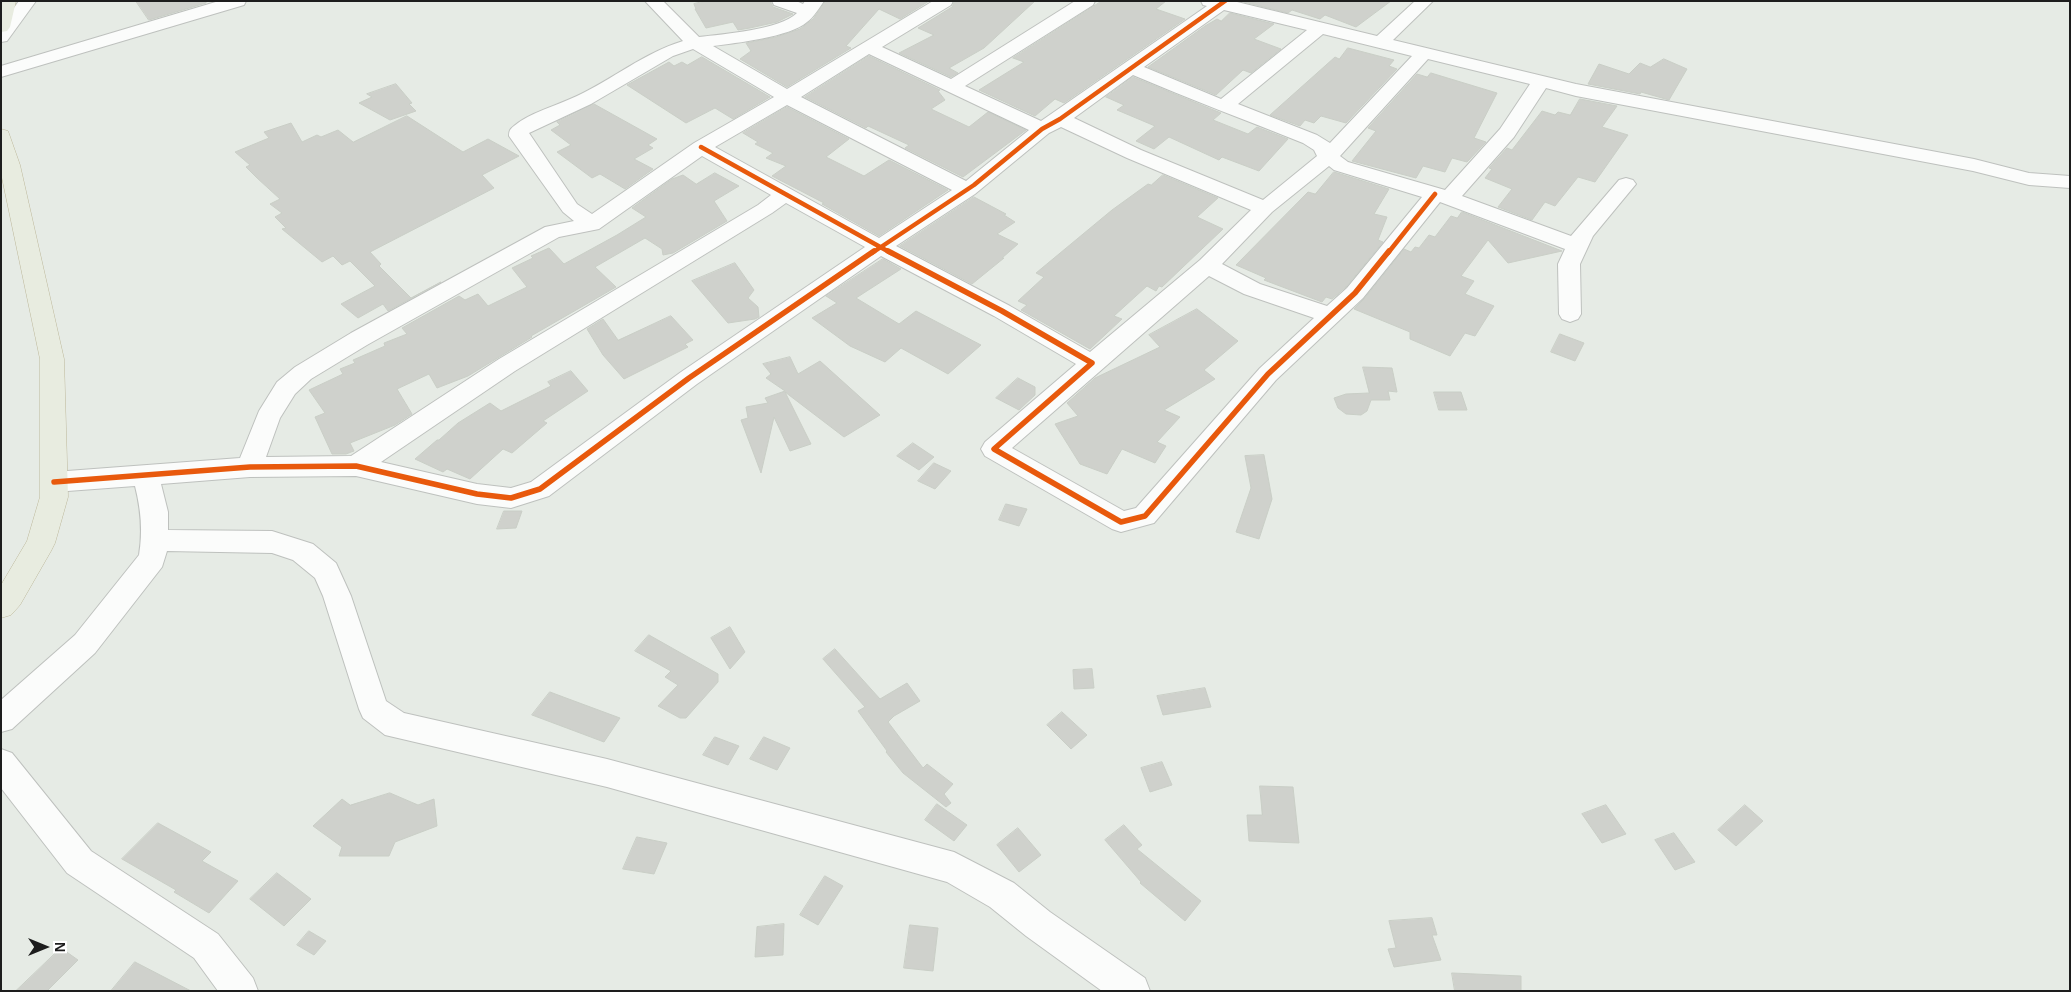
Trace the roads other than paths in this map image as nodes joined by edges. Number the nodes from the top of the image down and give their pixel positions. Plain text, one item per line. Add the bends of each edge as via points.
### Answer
1 (28, 1) edge
2 (238, 1) edge
3 (653, 1) edge
4 (780, 1) edge
5 (945, 1) edge
6 (1087, 1) edge
7 (1425, 1) edge
8 (1219, 2) edge
9 (811, 6) edge
10 (1320, 28) junction
11 (1, 37) edge
12 (1381, 42) junction
13 (695, 43) junction
14 (870, 48) junction
15 (1424, 53) junction
16 (1131, 68) junction
17 (1, 72) edge
18 (1541, 81) junction
19 (952, 86) junction
20 (787, 97) junction
21 (1225, 105) junction
22 (1051, 124) junction
23 (1, 135) edge
24 (701, 147) junction
25 (1328, 157) junction
26 (2070, 182) edge
27 (1626, 184) dead end
28 (968, 190) junction
29 (785, 194) junction
30 (1442, 196) junction
31 (1265, 208) junction
32 (592, 224) junction
33 (1578, 246) junction
34 (880, 247) junction
35 (1208, 265) junction
36 (1570, 314) dead end
37 (1331, 315) junction
38 (1092, 363) junction
39 (356, 466) junction
40 (250, 467) junction
41 (145, 474) junction
42 (54, 489) junction
43 (155, 526) junction
44 (1, 606) edge
45 (1, 719) edge
46 (1, 763) edge
47 (240, 991) edge
48 (1132, 991) edge

1 - 11 street
2 - 17 street
3 - 13 street
4 - 9 street
5 - 14 street
6 - 19 street
7 - 12 street
8 - 10 street
8 - 16 street
9 - 13 street via 801,19 781,28
10 - 12 street
10 - 21 street
12 - 15 street
13 - 20 street
13 - 32 street via 666,52 584,100 519,131 519,136 570,208
14 - 19 street
14 - 20 street
15 - 18 street
15 - 25 street
16 - 21 street
16 - 22 street
18 - 26 street via 1965,163 2029,180
18 - 30 street via 1507,133
19 - 22 street
20 - 24 street
20 - 28 street
21 - 25 street via 1310,139 1322,146
22 - 28 street
22 - 31 street
23 - 42 highway via 52,359
24 - 29 street
24 - 32 street
25 - 30 street via 1342,166
25 - 31 street
27 - 33 street via 1583,234
28 - 34 street
29 - 34 street
29 - 39 street via 507,365
30 - 33 street
30 - 37 street
31 - 35 street
32 - 40 street via 553,232 303,373 286,388 268,417
33 - 36 street via 1569,264
34 - 38 street
34 - 39 street via 689,378 540,489 510,498 477,494
35 - 37 street via 1222,276 1264,294
35 - 38 street
37 - 38 street via 1268,374 1145,516 1121,522 994,449
39 - 40 street
40 - 41 street
41 - 42 street
41 - 43 street
42 - 44 highway via 41,543
43 - 45 street via 152,559 85,644
43 - 48 street via 272,542 303,552 326,571 338,596 374,709 396,725 607,773 954,868 1002,895
46 - 47 street via 79,862 206,946

